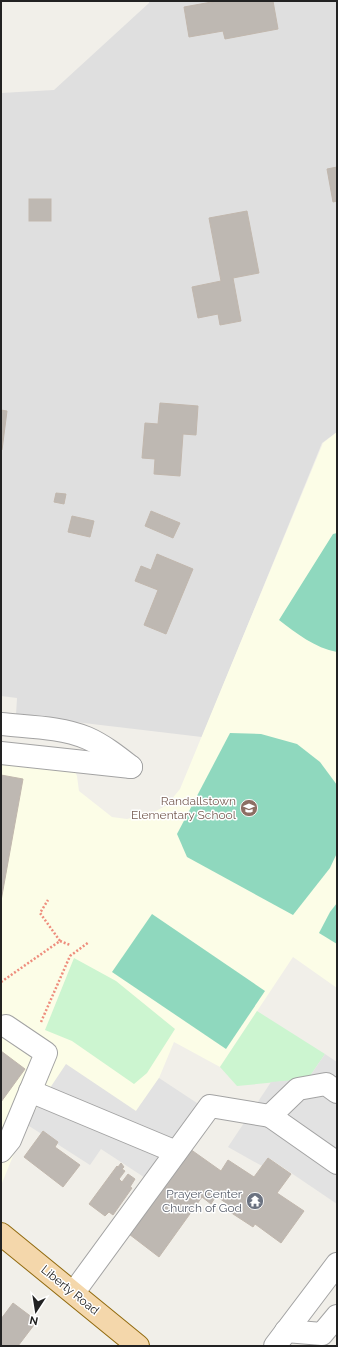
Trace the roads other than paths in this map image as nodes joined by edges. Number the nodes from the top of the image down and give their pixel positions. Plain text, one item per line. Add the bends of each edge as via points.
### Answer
1 (1, 724) edge
2 (1, 753) edge
3 (6, 1026) dead end
4 (30, 1091) junction
5 (337, 1092) edge
6 (270, 1116) junction
7 (1, 1151) edge
8 (176, 1152) junction
9 (337, 1163) edge
10 (1, 1234) edge
11 (337, 1264) edge
12 (74, 1292) junction
13 (337, 1316) edge
14 (280, 1339) edge
15 (127, 1342) edge

1 - 2 street via 61,731 87,738 112,752 131,767
3 - 4 street via 46,1054
4 - 7 street via 10,1140
4 - 8 street
5 - 6 street via 326,1084 298,1089
6 - 8 street via 210,1106
6 - 9 street
8 - 12 street
10 - 12 main road, Liberty Road
11 - 14 street
12 - 15 main road, Liberty Road
13 - 14 street via 322,1334

